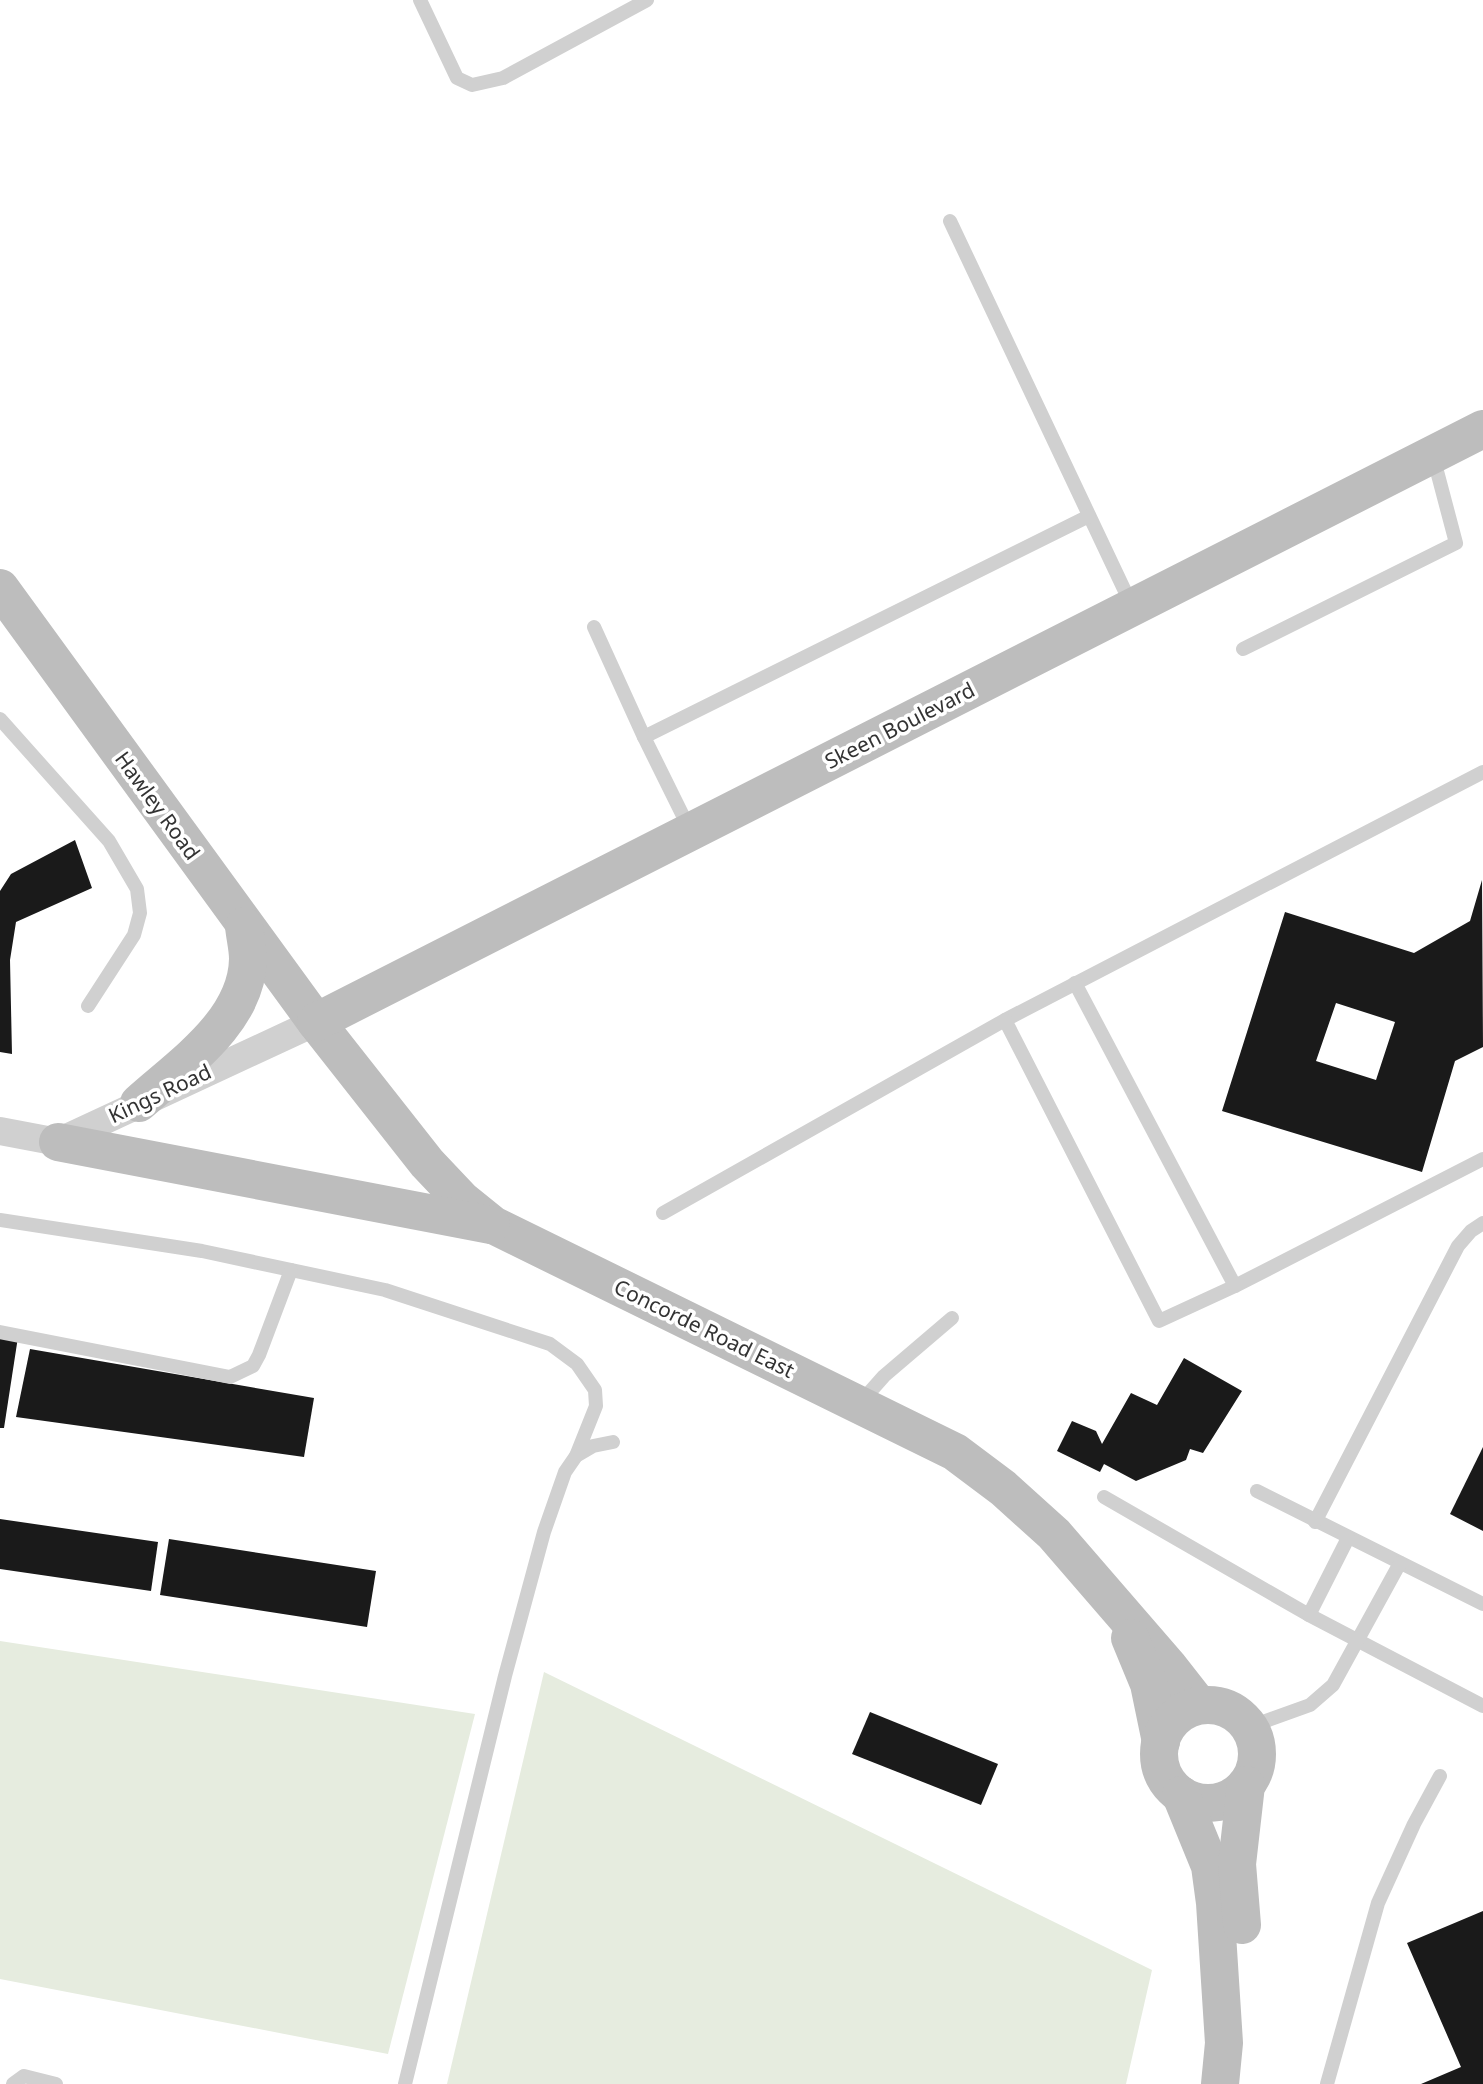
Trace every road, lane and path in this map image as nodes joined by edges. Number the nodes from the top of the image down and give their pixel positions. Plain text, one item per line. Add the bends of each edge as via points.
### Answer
1 (420, 0) edge
2 (647, 0) edge
3 (950, 221) dead end
4 (1483, 429) edge
5 (1433, 455) junction
6 (1089, 516) junction
7 (0, 588) edge
8 (1133, 608) junction
9 (594, 627) dead end
10 (1243, 649) dead end
11 (0, 719) edge
12 (644, 737) junction
13 (1483, 772) edge
14 (691, 832) junction
15 (244, 926) junction
16 (1075, 982) junction
17 (88, 1006) dead end
18 (1005, 1020) junction
19 (316, 1022) junction
20 (139, 1103) junction
21 (0, 1131) edge
22 (58, 1142) junction
23 (1483, 1159) edge
24 (663, 1213) dead end
25 (0, 1220) edge
26 (1483, 1223) edge
27 (493, 1225) junction
28 (291, 1270) junction
29 (1235, 1286) junction
30 (952, 1318) dead end
31 (0, 1332) edge
32 (859, 1405) junction
33 (613, 1442) dead end
34 (576, 1456) junction
35 (1257, 1491) dead end
36 (1104, 1497) dead end
37 (1315, 1522) junction
38 (1348, 1538) junction
39 (1400, 1563) junction
40 (1483, 1604) edge
41 (1118, 1607) junction
42 (1309, 1615) junction
43 (1357, 1642) junction
44 (1198, 1704) junction
45 (1483, 1706) edge
46 (1249, 1727) junction
47 (1161, 1742) junction
48 (1440, 1776) dead end
49 (1246, 1785) junction
50 (1181, 1795) junction
51 (1224, 2043) junction
52 (13, 2084) edge
53 (56, 2084) edge
54 (405, 2084) edge
55 (1220, 2084) edge
56 (1327, 2084) edge

1 - 2 lane via 457,78 472,85 503,78
3 - 6 lane
4 - 5 main road, Skeen Boulevard
5 - 8 main road, Skeen Boulevard
5 - 10 lane via 1456,543
6 - 8 lane
6 - 12 lane
7 - 15 main road, Hawley Road
8 - 14 main road, Skeen Boulevard
9 - 12 lane
11 - 17 lane via 109,841 136,888 140,913 134,935
12 - 14 lane
13 - 16 lane
14 - 19 main road, Skeen Boulevard
15 - 19 main road, Hawley Road
15 - 20 main road via 248,960 235,1005 207,1042
16 - 18 lane
16 - 29 lane
18 - 24 lane
18 - 29 lane via 1159,1321
19 - 20 street, Kings Road
19 - 27 main road, Concorde Road East via 427,1163
20 - 22 street, Kings Road
21 - 22 street
22 - 27 main road
23 - 29 lane
25 - 28 lane via 202,1251
26 - 37 lane via 1458,1246
27 - 32 main road, Concorde Road East
28 - 31 lane via 253,1366 230,1377
28 - 34 lane via 384,1290 550,1344 577,1364 595,1390 596,1406
30 - 32 lane via 884,1376
32 - 41 main road, Concorde Road East via 955,1452 1003,1488 1054,1534
33 - 34 lane
34 - 54 lane via 565,1472 544,1532
35 - 37 lane
36 - 42 lane
37 - 38 lane
38 - 39 lane
38 - 42 lane
39 - 40 lane
39 - 43 lane
41 - 44 main road, Concorde Road East
41 - 47 main road, Concorde Road East via 1149,1684
42 - 43 lane
43 - 45 lane
43 - 46 lane via 1334,1685 1310,1705
44 - 46 main road via 1225,1707
44 - 47 main road via 1179,1714
46 - 49 main road via 1258,1756
47 - 50 main road via 1162,1772
48 - 56 lane via 1378,1903
49 - 50 main road via 1223,1801 1194,1801
49 - 51 main road via 1237,1864 1242,1961 1239,1996
50 - 51 main road via 1210,1867
51 - 55 main road
52 - 53 lane via 24,2076

